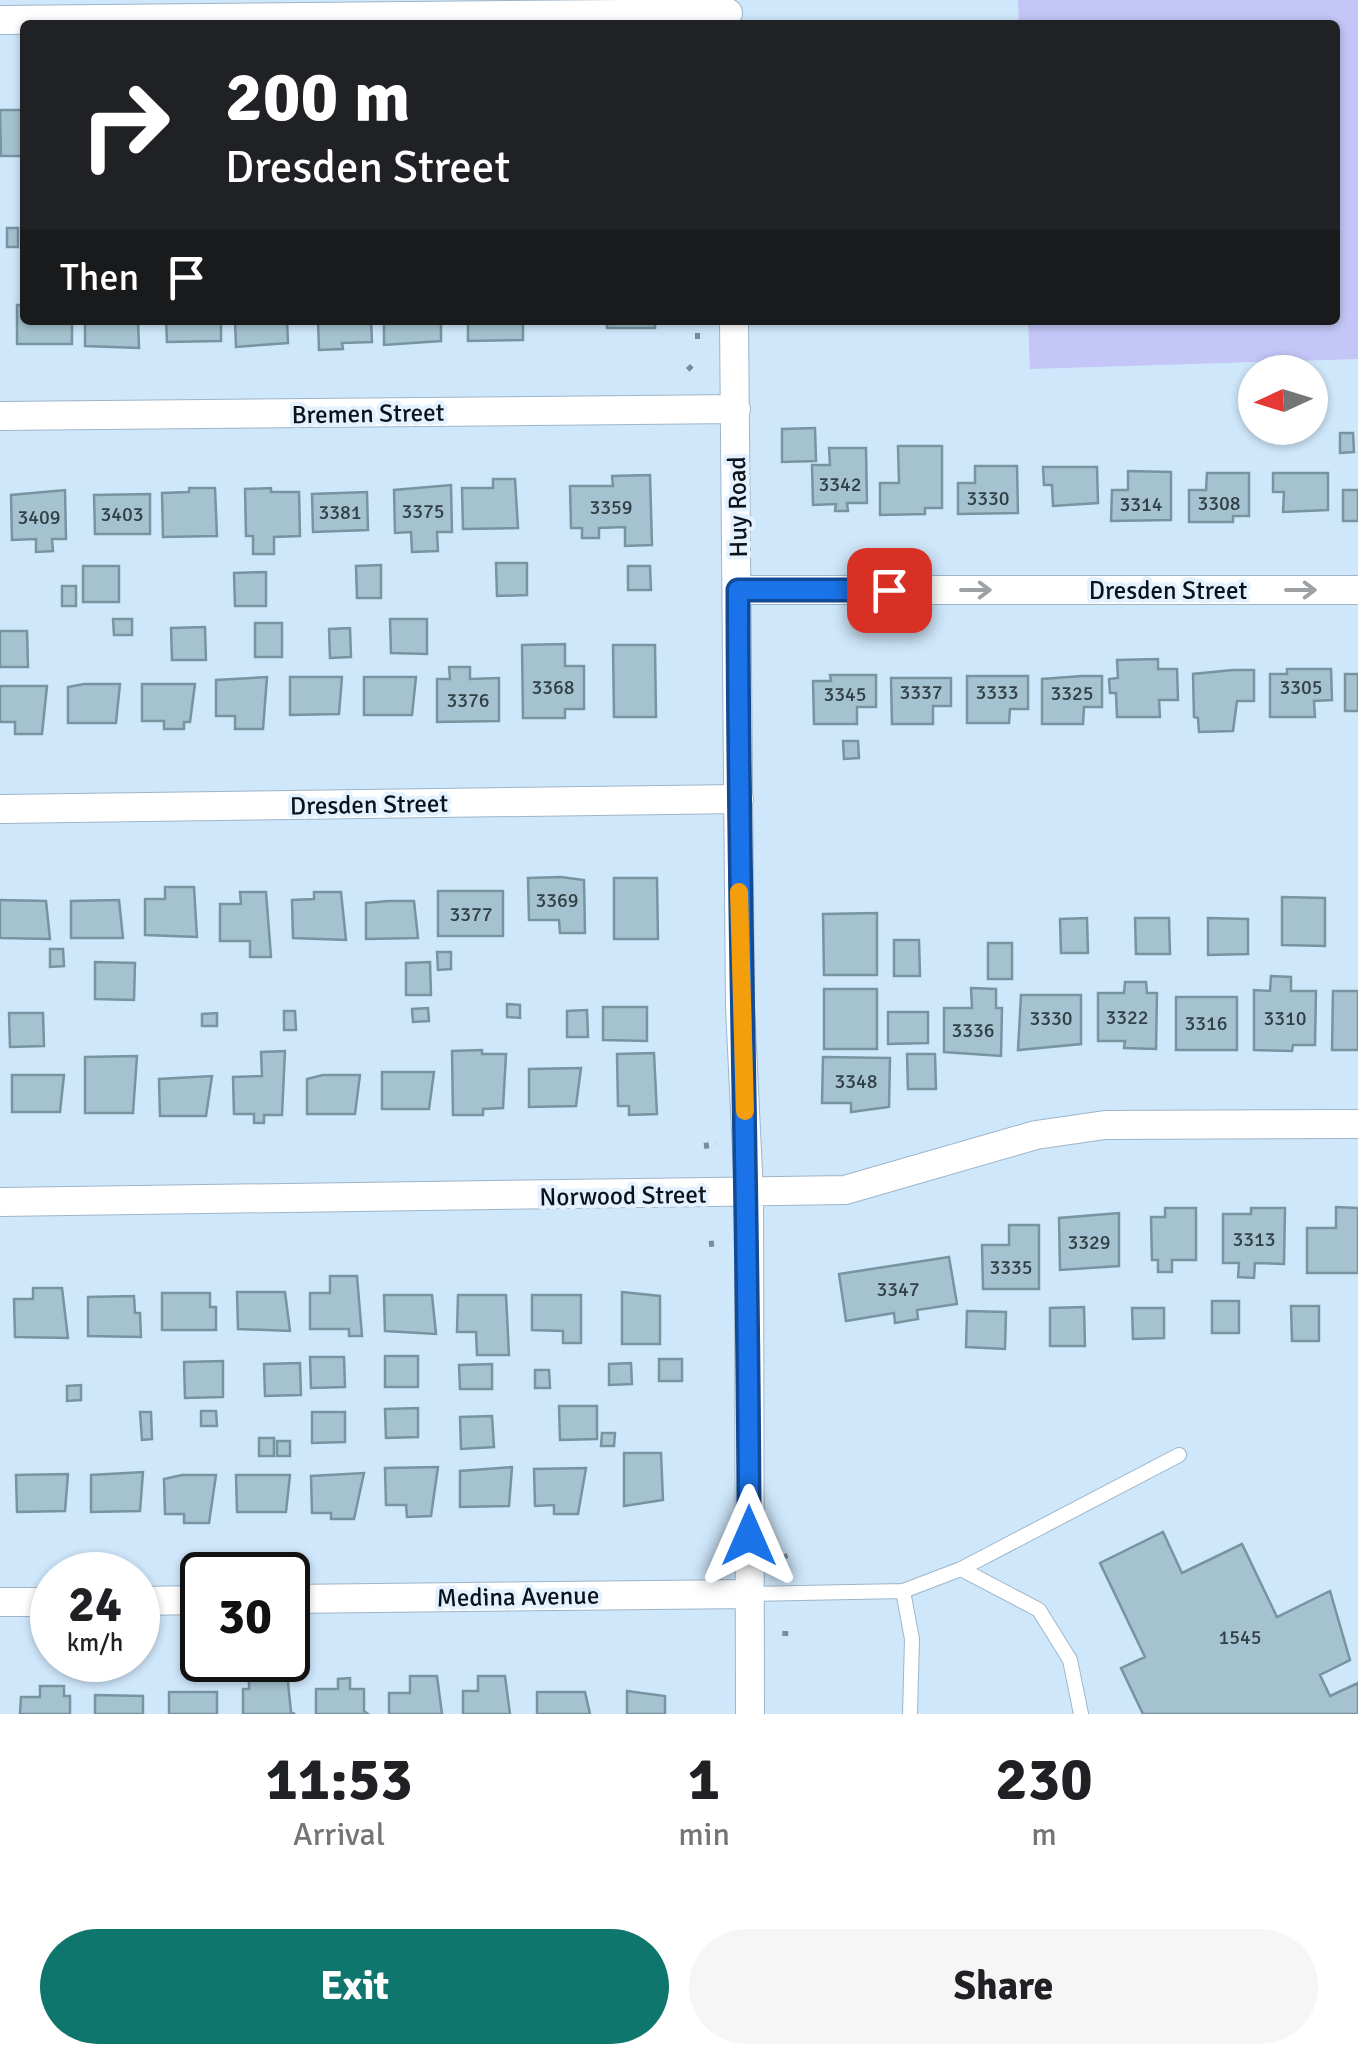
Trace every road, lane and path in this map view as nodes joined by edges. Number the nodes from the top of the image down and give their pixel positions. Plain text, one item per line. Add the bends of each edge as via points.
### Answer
1 (205, 9) edge
2 (728, 13) edge
3 (0, 20) edge
4 (734, 325) edge
5 (695, 336) dead end
6 (705, 336) dead end
7 (688, 366) dead end
8 (696, 374) dead end
9 (736, 409) junction
10 (0, 416) edge
11 (738, 590) junction
12 (1358, 590) edge
13 (738, 800) junction
14 (0, 809) edge
15 (1358, 1124) edge
16 (717, 1144) dead end
17 (704, 1146) dead end
18 (749, 1193) junction
19 (0, 1202) edge
20 (719, 1243) dead end
21 (709, 1244) dead end
22 (1179, 1455) dead end
23 (961, 1569) junction
24 (903, 1592) junction
25 (749, 1594) junction
26 (310, 1599) edge
27 (0, 1602) edge
28 (30, 1602) edge
29 (786, 1626) dead end
30 (785, 1636) dead end
31 (750, 1714) edge
32 (910, 1714) edge
33 (1082, 1714) edge

1 - 2 street
1 - 3 street
4 - 9 street, Huy Road
5 - 6 path
7 - 8 path
9 - 10 street, Bremen Street
9 - 11 street, Huy Road
11 -> 12 street, Dresden Street
11 - 13 street, Huy Road
13 - 14 street, Dresden Street
13 - 18 street, Huy Road
15 - 18 street, Norwood Street via 1105,1125 1036,1134 845,1190
16 - 17 path
18 - 19 street, Norwood Street
18 - 25 street, Huy Road
20 - 21 path
22 - 23 lane
23 - 24 lane
23 - 33 lane via 1039,1610 1070,1660
24 - 25 lane
24 - 32 lane via 912,1639
25 - 26 street, Medina Avenue
25 - 31 street, Huy Road
27 - 28 street
29 - 30 path

